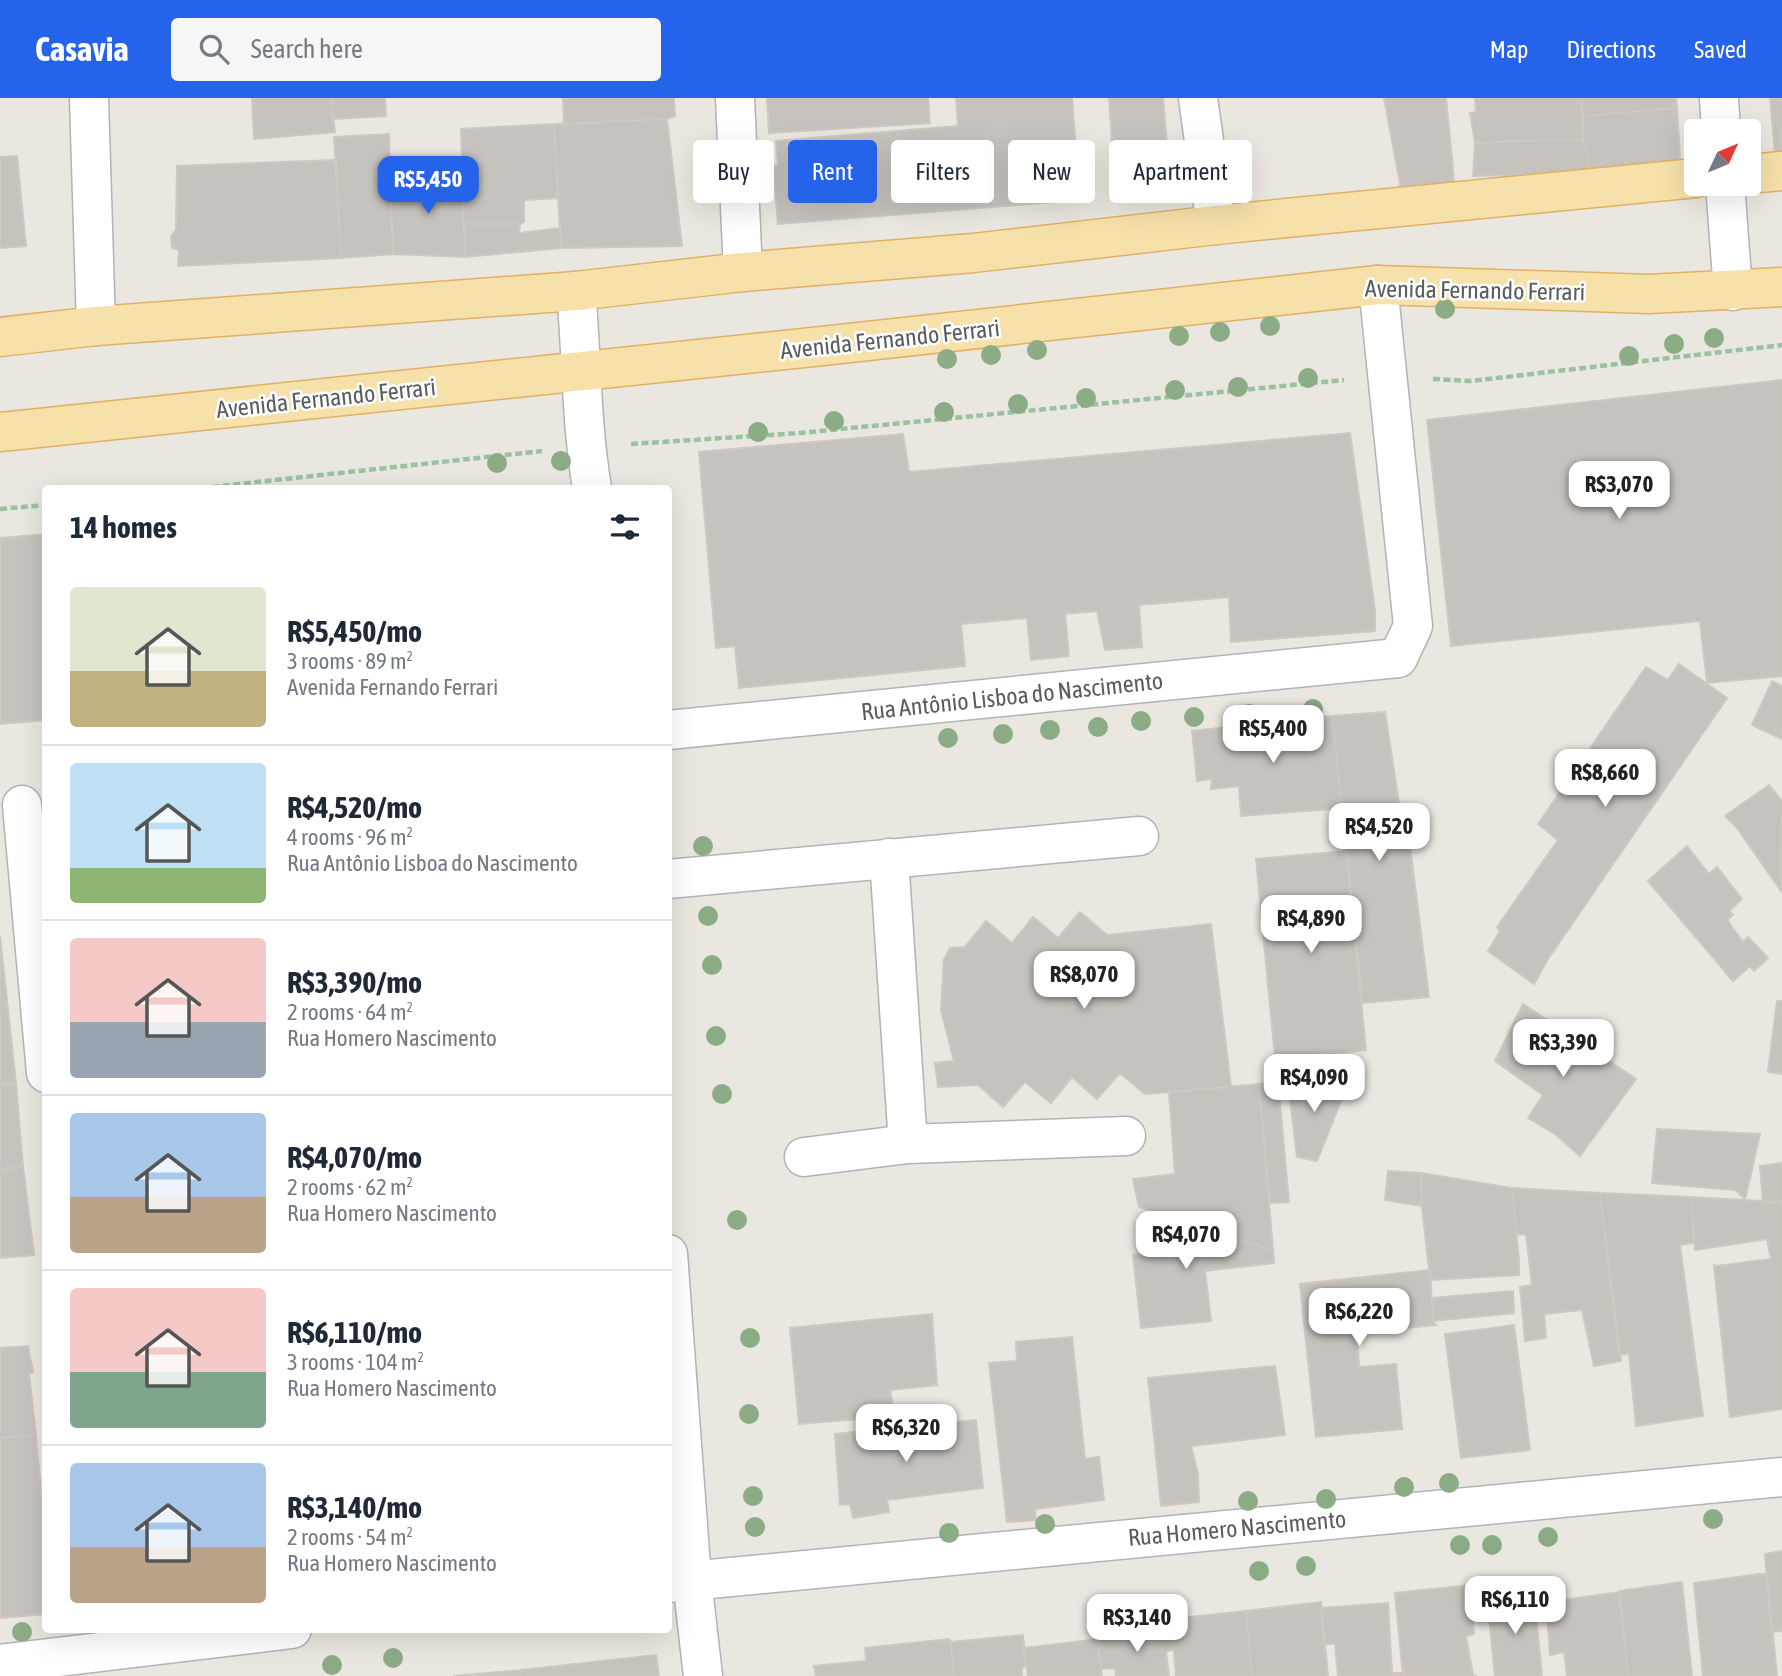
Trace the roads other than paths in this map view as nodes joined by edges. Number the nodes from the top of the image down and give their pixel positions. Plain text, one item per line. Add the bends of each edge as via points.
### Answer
1 (89, 98) edge
2 (735, 98) edge
3 (1198, 98) edge
4 (1718, 98) edge
5 (1720, 119) edge
6 (1782, 171) edge
7 (1761, 172) edge
8 (1684, 179) edge
9 (1727, 196) edge
10 (1216, 225) junction
11 (743, 272) junction
12 (1378, 285) junction
13 (1782, 287) edge
14 (576, 291) junction
15 (1733, 291) junction
16 (96, 326) junction
17 (0, 337) edge
18 (583, 370) junction
19 (0, 432) edge
20 (592, 485) edge
21 (672, 730) edge
22 (23, 805) edge
23 (1139, 836) dead end
24 (889, 858) junction
25 (672, 878) edge
26 (42, 1026) edge
27 (1126, 1136) dead end
28 (908, 1144) junction
29 (804, 1157) dead end
30 (672, 1363) edge
31 (1782, 1477) edge
32 (680, 1581) edge
33 (231, 1633) edge
34 (95, 1642) edge
35 (0, 1664) edge
36 (703, 1676) edge

1 - 16 street
2 - 11 street
3 - 10 street
4 - 5 street
6 - 7 main road
8 - 10 main road
9 - 15 street
10 - 11 main road via 973,253
11 - 14 main road
12 - 15 main road, Avenida Fernando Ferrari via 1649,294
12 - 18 main road, Avenida Fernando Ferrari
12 - 21 street, Rua Antônio Lisboa do Nascimento via 1413,626 1398,658
13 - 15 main road, Avenida Fernando Ferrari
14 - 16 main road
14 - 18 street
16 - 17 main road
18 - 19 main road, Avenida Fernando Ferrari
18 - 20 street via 585,446
22 - 26 street
23 - 24 street
24 - 25 street
24 - 28 street
27 - 28 street
28 - 29 street
30 - 32 street
31 - 32 street, Rua Homero Nascimento
32 - 36 street
33 - 34 street
34 - 35 street

